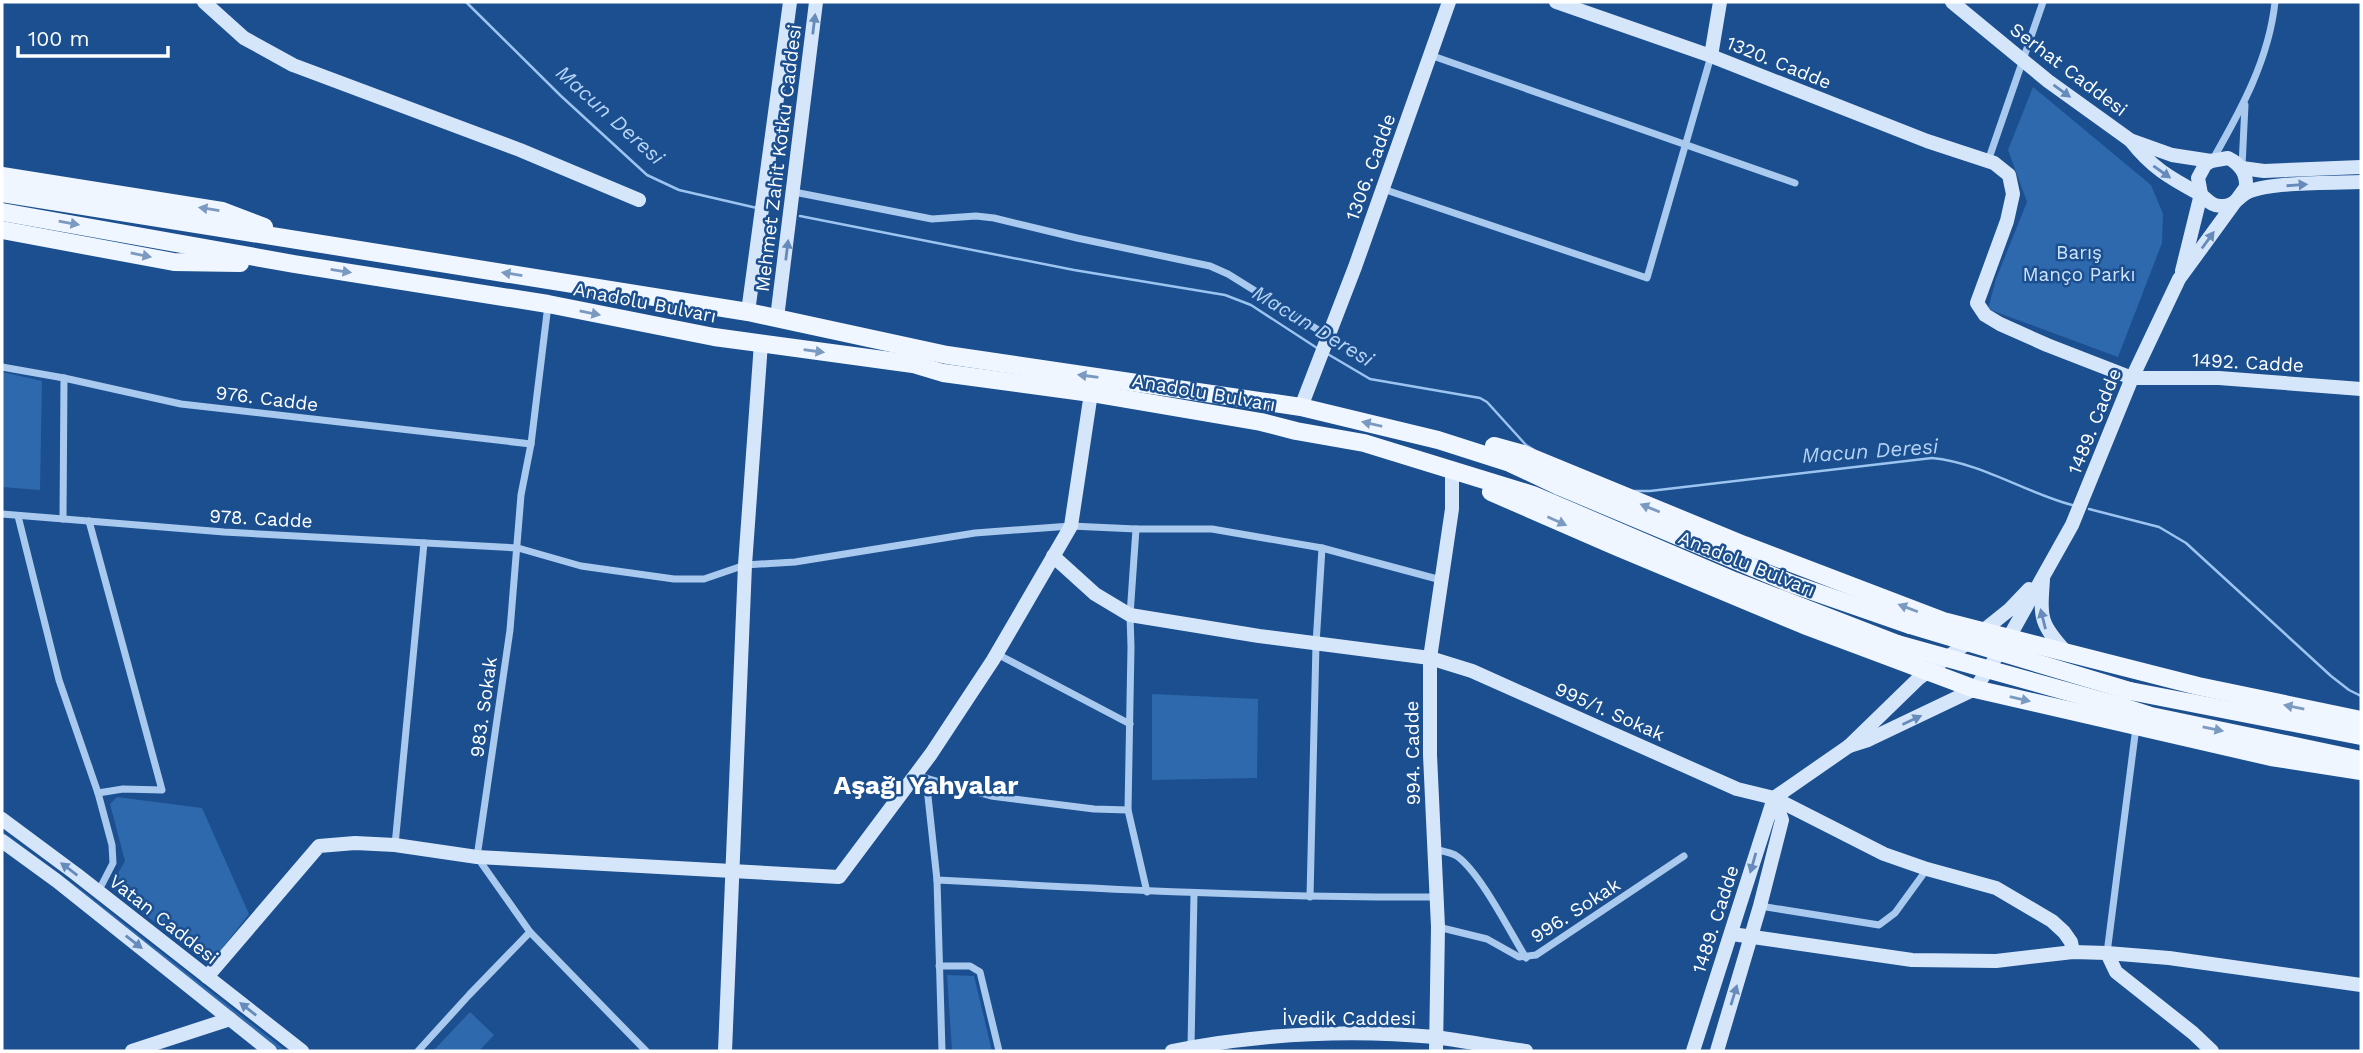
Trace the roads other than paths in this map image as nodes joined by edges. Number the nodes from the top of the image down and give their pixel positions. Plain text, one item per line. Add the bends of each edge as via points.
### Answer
1 (204, 2) edge
2 (790, 2) edge
3 (816, 2) edge
4 (1449, 2) edge
5 (1556, 2) edge
6 (1720, 2) edge
7 (1952, 2) edge
8 (2043, 2) edge
9 (2275, 2) edge
10 (1430, 55) junction
11 (1711, 56) junction
12 (2024, 61) junction
13 (2245, 104) junction
14 (2130, 140) junction
15 (1686, 145) junction
16 (2211, 160) junction
17 (1987, 161) junction
18 (2361, 167) edge
19 (2242, 168) junction
20 (2, 176) edge
21 (2361, 182) edge
22 (1795, 183) dead end
23 (1382, 189) junction
24 (794, 192) junction
25 (2, 193) edge
26 (2201, 194) junction
27 (639, 200) dead end
28 (2237, 201) junction
29 (2, 212) edge
30 (2, 230) edge
31 (297, 240) junction
32 (294, 264) junction
33 (2179, 279) junction
34 (548, 304) junction
35 (748, 312) junction
36 (777, 318) junction
37 (761, 343) junction
38 (1324, 346) junction
39 (2, 367) edge
40 (64, 378) junction
41 (2132, 378) junction
42 (2361, 389) edge
43 (1091, 393) junction
44 (1301, 407) junction
45 (1438, 440) junction
46 (531, 444) junction
47 (1451, 470) junction
48 (2, 514) edge
49 (18, 516) junction
50 (63, 519) junction
51 (89, 521) junction
52 (1071, 526) junction
53 (1136, 529) junction
54 (424, 543) junction
55 (518, 548) junction
56 (1322, 548) junction
57 (1053, 556) junction
58 (744, 565) junction
59 (2043, 576) junction
60 (1442, 580) junction
61 (1130, 615) junction
62 (1981, 631) junction
63 (2008, 639) junction
64 (1316, 644) junction
65 (997, 653) junction
66 (2068, 654) junction
67 (1430, 658) junction
68 (1930, 671) junction
69 (1975, 689) junction
70 (2126, 699) junction
71 (2361, 720) edge
72 (1130, 724) junction
73 (2136, 726) junction
74 (2361, 736) edge
75 (1849, 746) junction
76 (2361, 760) edge
77 (2361, 771) edge
78 (920, 777) junction
79 (98, 793) junction
80 (1774, 798) junction
81 (1128, 810) junction
82 (2, 819) edge
83 (2, 841) edge
84 (396, 845) junction
85 (1434, 849) junction
86 (1684, 856) dead end
87 (477, 857) junction
88 (1927, 869) junction
89 (732, 872) junction
90 (937, 880) junction
91 (98, 892) junction
92 (1147, 892) junction
93 (1194, 894) junction
94 (1311, 897) junction
95 (1436, 897) junction
96 (1760, 906) junction
97 (1438, 927) junction
98 (530, 932) junction
99 (1732, 934) junction
100 (1750, 938) junction
101 (2073, 953) junction
102 (2107, 953) junction
103 (1526, 958) junction
104 (939, 966) junction
105 (207, 977) junction
106 (2361, 985) edge
107 (230, 1019) junction
108 (1436, 1044) edge
109 (1256, 1045) edge
110 (1191, 1047) junction
111 (640, 1049) edge
112 (132, 1051) edge
113 (270, 1051) edge
114 (302, 1051) edge
115 (418, 1051) edge
116 (725, 1051) edge
117 (942, 1051) edge
118 (999, 1051) edge
119 (1172, 1051) edge
120 (1526, 1051) edge
121 (1693, 1051) edge
122 (1717, 1051) edge
123 (2212, 1051) edge

1 - 27 street via 244,38 293,65
2 - 35 street, Mehmet Zahit Kotku Caddesi
24 -> 3 street, Mehmet Zahit Kotku Caddesi
4 - 10 street, 1306. Cadde
5 - 11 street, 1320. Cadde
6 - 11 street
7 - 12 street, Serhat Caddesi
8 - 12 street
9 - 13 street via 2273,25
10 - 15 street
10 - 23 street, 1306. Cadde
11 - 15 street
11 - 17 street, 1320. Cadde via 1927,142
12 -> 14 street, Serhat Caddesi
12 - 17 street
13 - 16 street
13 - 19 street
14 - 16 street via 2172,155
14 -> 26 street via 2145,160 2186,189
15 - 22 street
15 - 23 street via 1647,278
16 - 19 street via 2228,159
16 - 26 street via 2198,178
17 - 41 street via 2009,175 2013,194 1978,303 1985,315
18 - 19 street
19 - 28 street via 2246,187
31 -> 20 main road via 222,211
28 -> 21 street via 2248,192 2265,188
23 - 38 street, 1306. Cadde
36 -> 24 street, Mehmet Zahit Kotku Caddesi
24 - 38 street via 933,219 994,218 1210,266 1228,274
25 - 31 main road, Anadolu Bulvarı
26 - 28 street via 2217,206
26 - 33 street, 1489. Cadde
33 -> 28 street, 1489. Cadde
29 -> 32 main road, Anadolu Bulvarı
30 -> 32 main road via 174,262
35 -> 31 main road, Anadolu Bulvarı
32 -> 34 main road, Anadolu Bulvarı
33 - 41 street, 1489. Cadde
34 -> 37 main road, Anadolu Bulvarı
34 - 46 street, 983. Sokak
35 - 36 main road, Anadolu Bulvarı
44 -> 36 main road, Anadolu Bulvarı via 947,355
37 -> 43 main road, Anadolu Bulvarı
37 - 58 street
38 - 44 street, 1306. Cadde
39 - 40 street, 976. Cadde
40 - 46 street, 976. Cadde via 181,404
40 - 50 street
41 - 42 street, 1492. Cadde via 2219,378
41 - 59 street, 1489. Cadde via 2072,525
43 - 47 main road, Anadolu Bulvarı via 1364,443
43 - 52 street
45 -> 44 main road, Anadolu Bulvarı
62 -> 45 main road via 1943,621 1758,550 1523,454 1485,444
45 - 70 main road, Anadolu Bulvarı, bridge via 1510,463 1792,584
46 - 55 street, 983. Sokak via 521,495
47 - 60 street, 994. Cadde via 1452,509
47 -> 68 main road via 1626,551
47 - 70 main road, Anadolu Bulvarı, bridge via 1533,495 1734,582 1897,644
48 - 49 street, 978. Cadde
49 - 50 street, 978. Cadde
49 - 79 street via 59,680
50 - 51 street, 978. Cadde
51 - 54 street, 978. Cadde
51 - 79 street via 162,790
52 - 53 street, 978. Cadde
52 - 57 street
52 - 58 street, 978. Cadde via 975,533 795,562
53 - 56 street, 978. Cadde via 1212,529
53 - 61 street
54 - 55 street, 978. Cadde
54 - 84 street
55 - 58 street, 978. Cadde via 581,566 674,579 704,579
55 - 87 street, 983. Sokak
56 - 60 street, 978. Cadde
56 - 64 street
57 - 61 street via 1095,594
57 - 65 street
58 - 89 street
59 - 62 street, 1489. Cadde
59 - 63 street, 1489. Cadde
66 -> 59 street via 2045,630 2040,610
60 - 67 street, 994. Cadde
61 - 64 street, 995/1. Sokak
61 - 72 street
62 - 63 main road
62 - 68 street, 1489. Cadde
63 - 66 main road
63 - 69 street, 1489. Cadde
64 - 67 street, 995/1. Sokak
64 - 94 street
65 - 72 street
65 - 78 street
71 -> 66 main road
67 - 80 street, 995/1. Sokak via 1472,671 1737,789
67 - 85 street, 994. Cadde
68 - 69 main road
68 - 75 street, 1489. Cadde
69 -> 73 main road
75 -> 69 street, 1489. Cadde
70 - 74 main road, Anadolu Bulvarı
70 -> 76 main road, Anadolu Bulvarı via 2151,716
72 - 81 street
73 - 77 main road via 2271,757
73 - 102 street
75 - 80 street, 1489. Cadde
78 - 81 street via 991,796
78 - 89 street via 839,877
78 - 90 street
79 - 91 street via 113,853 113,863
80 - 88 street, 995/1. Sokak via 1884,854
80 - 96 street, 1489. Cadde via 1782,820
80 -> 99 street, 1489. Cadde
81 - 92 street
91 -> 82 street, Vatan Caddesi
83 -> 107 street, Vatan Caddesi
84 - 87 street
84 - 105 street via 319,846
85 - 95 street, 994. Cadde
85 - 103 street via 1464,862
86 - 103 street, 996. Sokak via 1536,956
87 - 89 street
87 - 98 street
88 - 96 street via 1895,913 1879,925
88 - 101 street, 995/1. Sokak via 1996,888 2052,921 2071,942
89 - 116 street
90 - 92 street
90 - 104 street
91 - 105 street, Vatan Caddesi
92 - 93 street
93 - 94 street
93 - 110 street
94 - 95 street
95 - 97 street, 994. Cadde
96 - 100 street, 1489. Cadde
97 - 103 street, 996. Sokak via 1487,939
97 - 108 street, 994. Cadde
98 - 111 street
98 - 115 street
99 - 100 street
99 - 121 street, 1489. Cadde
100 - 101 street via 1912,960 1996,961
122 -> 100 street, 1489. Cadde
101 - 102 street
102 - 106 street
102 - 123 street via 2116,972
104 - 117 street
104 - 118 street via 970,966 980,972
114 -> 105 street, Vatan Caddesi
107 - 112 street
107 - 113 street, Vatan Caddesi
108 - 109 street, İvedik Caddesi via 1348,1033
108 - 120 street, İvedik Caddesi
109 - 110 street, İvedik Caddesi
110 - 119 street, İvedik Caddesi

